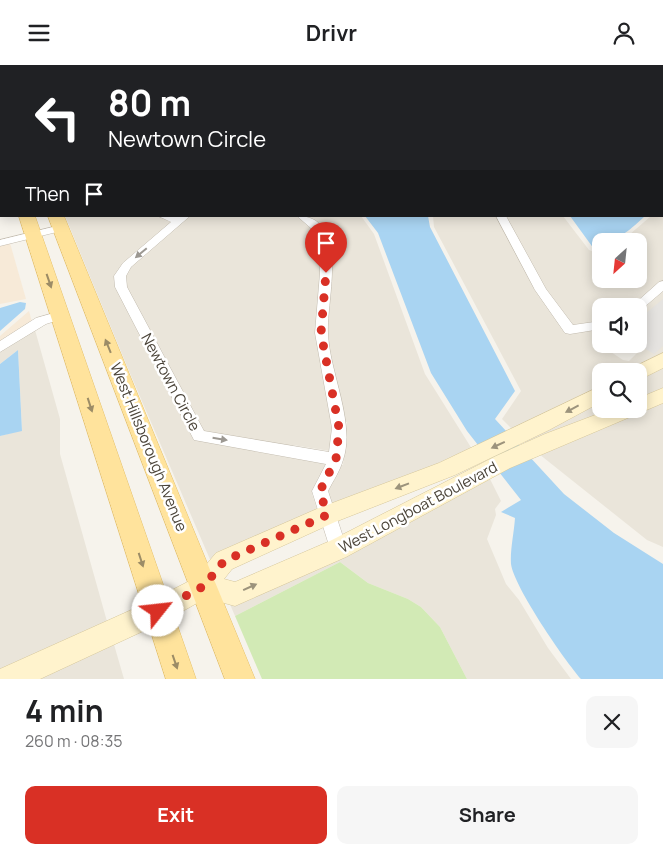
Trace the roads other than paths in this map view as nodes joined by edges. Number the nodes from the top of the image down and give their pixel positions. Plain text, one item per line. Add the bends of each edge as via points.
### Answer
1 (27, 217) edge
2 (169, 217) edge
3 (303, 217) edge
4 (502, 217) edge
5 (182, 219) edge
6 (58, 222) edge
7 (33, 235) junction
8 (0, 243) edge
9 (663, 285) edge
10 (647, 298) edge
11 (61, 315) junction
12 (592, 326) edge
13 (0, 347) edge
14 (663, 360) edge
15 (647, 369) edge
16 (663, 395) edge
17 (592, 400) edge
18 (647, 402) edge
19 (598, 418) edge
20 (547, 432) junction
21 (336, 459) junction
22 (453, 476) junction
23 (327, 515) junction
24 (338, 549) junction
25 (204, 586) junction
26 (158, 611) junction
27 (10, 679) edge
28 (181, 679) edge
29 (240, 679) edge

1 - 7 main road
2 - 5 street, Newtown Circle
3 - 21 street via 318,228 325,243 321,333 339,428
4 - 12 street via 552,309 570,330
5 -> 21 street, Newtown Circle via 127,265 120,276 121,287 199,436
6 - 7 street
25 -> 6 main road, West Hillsborough Avenue
7 - 8 street
7 -> 11 main road
9 - 10 street
11 - 13 street via 41,321
11 -> 26 main road
14 - 15 street
16 - 18 street
17 -> 20 street, West Longboat Boulevard
19 - 20 street, West Longboat Boulevard
20 - 22 street, West Longboat Boulevard
21 - 23 street via 320,491
22 -> 23 street, West Longboat Boulevard
22 - 24 street, West Longboat Boulevard
23 - 24 street
23 - 25 street, West Longboat Boulevard via 224,561
25 -> 24 street, West Longboat Boulevard via 234,594
25 - 26 street, West Longboat Boulevard
25 - 29 main road, West Hillsborough Avenue
26 - 27 street, West Longboat Boulevard
26 -> 28 main road

